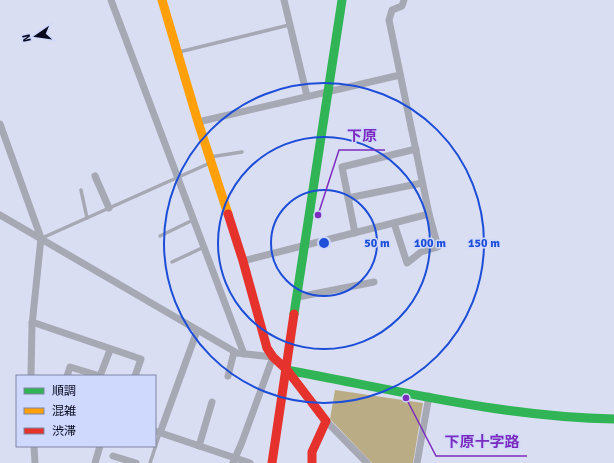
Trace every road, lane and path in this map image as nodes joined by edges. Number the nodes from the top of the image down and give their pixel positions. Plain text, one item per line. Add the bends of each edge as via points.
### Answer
1 (111, 0) edge
2 (162, 0) edge
3 (284, 0) edge
4 (342, 0) edge
5 (404, 0) edge
6 (289, 25) junction
7 (178, 52) junction
8 (400, 75) junction
9 (328, 92) junction
10 (307, 96) junction
11 (198, 122) junction
12 (0, 124) edge
13 (416, 149) junction
14 (242, 152) dead end
15 (210, 160) junction
16 (95, 176) dead end
17 (178, 178) junction
18 (422, 183) junction
19 (81, 190) dead end
20 (348, 198) junction
21 (109, 208) junction
22 (429, 214) junction
23 (0, 215) edge
24 (87, 218) junction
25 (194, 220) junction
26 (394, 223) junction
27 (355, 233) junction
28 (160, 236) dead end
29 (40, 238) junction
30 (305, 245) junction
31 (204, 247) junction
32 (243, 260) junction
33 (172, 262) dead end
34 (374, 282) dead end
35 (298, 297) junction
36 (32, 322) junction
37 (197, 331) junction
38 (110, 350) junction
39 (234, 352) junction
40 (244, 354) junction
41 (273, 357) junction
42 (287, 370) junction
43 (32, 375) edge
44 (67, 375) edge
45 (97, 375) edge
46 (100, 375) edge
47 (136, 375) edge
48 (228, 376) dead end
49 (429, 396) junction
50 (212, 402) dead end
51 (614, 419) edge
52 (326, 421) junction
53 (158, 432) edge
54 (199, 446) junction
55 (34, 447) edge
56 (100, 447) edge
57 (154, 447) edge
58 (113, 456) dead end
59 (234, 461) edge
60 (35, 463) edge
61 (95, 463) edge
62 (136, 463) edge
63 (150, 463) edge
64 (250, 463) edge
65 (272, 463) edge
66 (312, 463) edge
67 (367, 463) edge
68 (417, 463) edge

1 - 17 street
2 - 7 street
3 - 6 street
4 - 9 street
5 - 8 street via 402,6 389,14
6 - 7 lane
6 - 10 street
7 - 11 street
8 - 9 street
8 - 13 street
9 - 10 street
9 - 30 street
10 - 11 street
11 - 15 street
12 - 29 street
13 - 18 street
13 - 20 street via 342,167
14 - 15 lane
15 - 17 lane
15 - 32 street
16 - 21 street
17 - 21 lane
17 - 25 street
18 - 20 street
18 - 22 street
19 - 24 lane
20 - 27 street
21 - 24 lane
22 - 26 street
22 - 26 street via 438,247 421,252 407,263
23 - 29 street
24 - 29 lane
25 - 28 lane
25 - 31 street
26 - 27 street
27 - 30 street
29 - 36 street
29 - 37 street
30 - 32 street
30 - 35 street
31 - 33 lane
31 - 40 street
32 - 41 street via 267,348
34 - 35 street
35 - 42 street
36 - 38 street
36 - 43 street
37 - 39 street
37 - 53 street
38 - 46 street
38 - 47 street via 142,359
39 - 40 street
39 - 48 street
40 - 41 street
41 - 42 street
41 - 59 street
42 - 49 street
42 - 52 street
42 - 65 street
44 - 45 street via 70,367
49 - 51 street via 543,416
49 - 68 street
50 - 54 street
52 - 66 street via 312,452
52 - 67 street
53 - 54 street
54 - 59 street
55 - 60 street
56 - 61 street
57 - 63 lane
58 - 62 street
59 - 64 street

